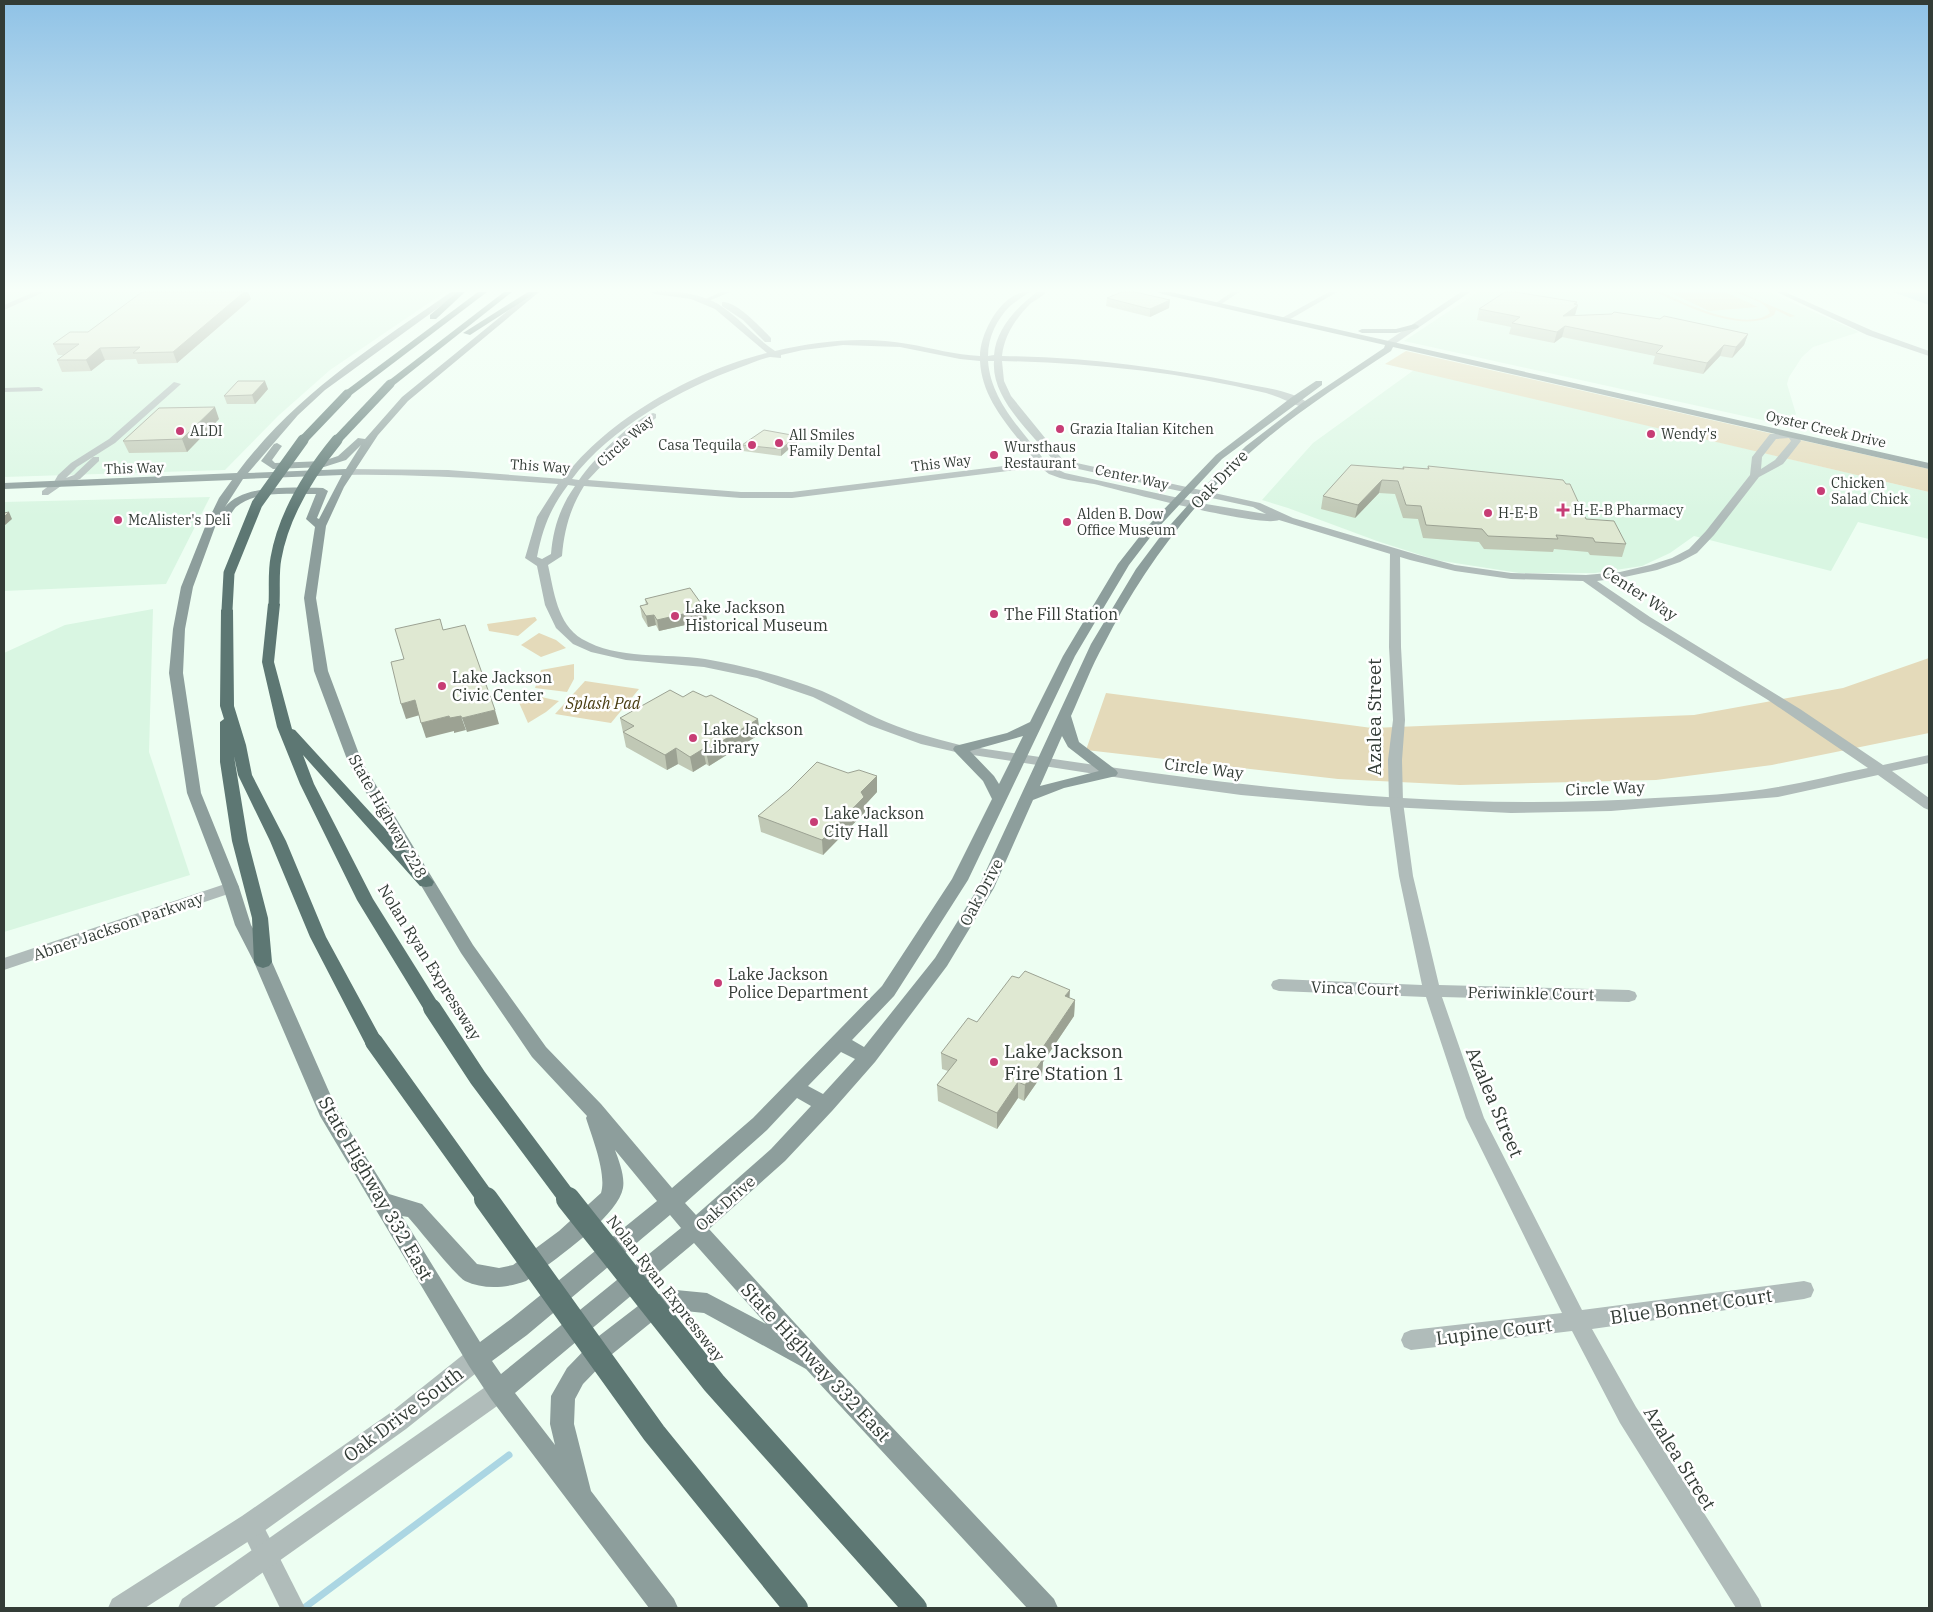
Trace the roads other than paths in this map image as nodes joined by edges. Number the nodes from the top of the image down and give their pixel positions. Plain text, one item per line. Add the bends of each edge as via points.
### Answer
1 (349, 367) edge
2 (381, 367) edge
3 (411, 367) edge
4 (444, 367) edge
5 (734, 367) edge
6 (752, 367) edge
7 (984, 367) edge
8 (999, 367) edge
9 (1101, 367) edge
10 (1344, 367) edge
11 (1361, 367) edge
12 (1499, 367) edge
13 (1507, 367) edge
14 (176, 384) dead end
15 (38, 389) dead end
16 (4, 390) edge
17 (1292, 401) junction
18 (1305, 405) junction
19 (278, 433) junction
20 (374, 433) junction
21 (1792, 436) junction
22 (1929, 460) edge
23 (1060, 462) junction
24 (1929, 466) edge
25 (1047, 467) junction
26 (1755, 475) junction
27 (344, 477) junction
28 (239, 478) junction
29 (58, 484) junction
30 (4, 486) edge
31 (561, 486) junction
32 (578, 487) junction
33 (227, 488) junction
34 (206, 489) dead end
35 (45, 493) junction
36 (4, 495) edge
37 (1193, 497) junction
38 (322, 526) junction
39 (210, 528) junction
40 (1395, 552) junction
41 (542, 564) junction
42 (1586, 578) junction
43 (227, 706) junction
44 (1065, 717) junction
45 (1035, 726) junction
46 (284, 727) junction
47 (960, 749) junction
48 (1020, 758) junction
49 (1929, 759) edge
50 (1044, 762) junction
51 (1882, 770) junction
52 (1112, 773) junction
53 (1028, 797) junction
54 (1000, 800) junction
55 (1396, 802) junction
56 (1929, 805) edge
57 (960, 880) junction
58 (426, 882) junction
59 (231, 888) junction
60 (986, 888) junction
61 (263, 962) junction
62 (4, 964) edge
63 (902, 971) junction
64 (925, 983) junction
65 (1279, 985) dead end
66 (1432, 991) junction
67 (1629, 996) dead end
68 (840, 1043) junction
69 (868, 1057) junction
70 (795, 1088) junction
71 (825, 1105) junction
72 (594, 1110) junction
73 (381, 1201) junction
74 (671, 1202) junction
75 (695, 1229) junction
76 (1804, 1290) dead end
77 (1577, 1321) junction
78 (1411, 1340) dead end
79 (477, 1358) junction
80 (818, 1365) junction
81 (499, 1390) junction
82 (580, 1496) junction
83 (250, 1525) junction
84 (265, 1558) junction
85 (288, 1600) edge
86 (121, 1608) edge
87 (191, 1608) edge
88 (665, 1608) edge
89 (796, 1608) edge
90 (915, 1608) edge
91 (1045, 1608) edge
92 (1750, 1608) edge

1 - 19 main road via 303,404
2 - 43 highway, bridge via 337,403 301,442 256,504 229,572
3 - 46 highway, Nolan Ryan Expressway, bridge via 359,412 333,443 300,494 286,524 276,558 268,662
4 - 20 main road, State Highway 228 via 406,399
5 - 31 street, Circle Way via 646,408 600,443
6 - 32 street, Circle Way via 660,412 615,446
7 - 25 street via 991,396
8 - 23 street via 1006,396
9 - 17 street, Circle Way via 1194,380
10 - 17 main road, Oak Drive
11 - 18 main road, Oak Drive
12 - 21 main road, Oyster Creek Drive
13 - 22 main road, Oyster Creek Drive
14 - 29 street via 109,443 77,477
15 - 16 street
17 - 18 street, Circle Way
17 - 37 main road, Oak Drive via 1218,457
18 - 37 main road, Oak Drive
19 - 20 main road via 284,437 266,461 273,466 324,464 342,458 364,437
19 - 28 main road
20 - 27 main road, State Highway 228
21 - 24 main road, Oyster Creek Drive
21 - 26 street via 1796,441 1779,462
21 - 26 street via 1773,436 1757,457
23 - 25 street
23 - 37 street, Center Way
25 - 32 street, This Way via 788,503 744,503
25 - 37 street, Center Way
26 - 42 street via 1694,551 1653,568
27 - 28 main road, This Way
27 - 31 street, This Way
27 - 33 main road, This Way
27 - 38 main road, State Highway 228
28 - 29 main road, This Way
28 - 33 main road
29 - 30 main road, This Way
29 - 35 street
31 - 32 street, This Way
31 - 41 street, Circle Way via 542,518 534,540 531,558
32 - 41 street, Circle Way via 558,528 556,556
33 - 39 main road
34 - 35 main road, This Way
35 - 36 main road, This Way
37 - 40 street, Center Way via 1248,515 1289,520
37 - 44 main road, Oak Drive via 1116,610
37 - 45 main road, Oak Drive via 1151,529 1124,564 1069,656
38 - 39 main road via 311,518 322,491 255,494 241,499 222,521
38 - 58 main road, State Highway 228 via 310,598 321,671 355,762
39 - 59 main road, State Highway 332 East via 186,587 178,629 176,673 194,793
40 - 42 street, Center Way via 1485,573
40 - 55 street, Azalea Street via 1399,720 1395,760
41 - 47 street, Circle Way via 551,605 562,628 585,645 626,656 692,661 760,675 818,694 890,729
42 - 51 street, Center Way via 1612,598 1752,684
43 - 61 highway via 227,762 240,841 260,918
43 - 89 highway, bridge via 245,775 278,840 318,937 374,1042 654,1432
44 - 50 main road, Oak Drive
44 - 52 main road via 1073,744
45 - 47 main road via 1012,736
45 - 48 main road, Oak Drive
46 - 58 highway
46 - 90 highway, Nolan Ryan Expressway, bridge via 307,784 365,900 478,1078 542,1166 714,1383
47 - 48 street, Circle Way
47 - 54 main road via 989,779
48 - 50 street, Circle Way
48 - 54 main road, Oak Drive
49 - 51 street, Circle Way
50 - 52 street, Circle Way
50 - 53 main road, Oak Drive
51 - 55 street, Circle Way via 1778,792 1611,806 1511,808
51 - 56 street, Center Way
52 - 53 main road via 1076,778
52 - 55 street, Circle Way via 1251,791
53 - 60 main road, Oak Drive
54 - 57 main road, Oak Drive
55 - 66 street, Azalea Street via 1408,884
57 - 60 main road
57 - 63 main road, Oak Drive
58 - 72 main road, State Highway 228 via 467,949 539,1052
59 - 61 main road, State Highway 332 East via 243,925
59 - 62 street, Abner Jackson Parkway
60 - 64 main road, Oak Drive
61 - 73 main road, State Highway 332 East via 330,1116
63 - 64 main road
63 - 68 main road, Oak Drive
64 - 69 main road, Oak Drive
65 - 66 street, Vinca Court
66 - 67 street, Periwinkle Court
66 - 77 street, Azalea Street via 1475,1118
68 - 69 main road
68 - 70 main road, Oak Drive
69 - 71 main road, Oak Drive
70 - 71 main road
70 - 74 main road, Oak Drive via 760,1124
71 - 75 main road, Oak Drive via 778,1155
72 - 73 main road via 611,1170 613,1187 608,1198 567,1238 518,1274 499,1278 471,1272 415,1210
72 - 74 main road, State Highway 332 East
73 - 79 main road, State Highway 332 East
74 - 75 main road, State Highway 332 East
74 - 79 main road, Oak Drive South
75 - 80 main road, State Highway 332 East
75 - 81 main road, Oak Drive
76 - 77 street, Blue Bonnet Court
77 - 78 street, Lupine Court
77 - 92 street, Azalea Street via 1628,1415
79 - 81 main road, State Highway 332 East
79 - 83 street, Oak Drive South via 398,1421
80 - 82 main road via 707,1303 676,1300 658,1303 603,1347 575,1376 563,1396 562,1424
80 - 91 main road, State Highway 332 East
81 - 82 main road, State Highway 332 East
81 - 84 street, Oak Drive South
82 - 88 main road, State Highway 332 East
83 - 84 street
83 - 86 street, Oak Drive South
84 - 85 street
84 - 87 street, Oak Drive South

